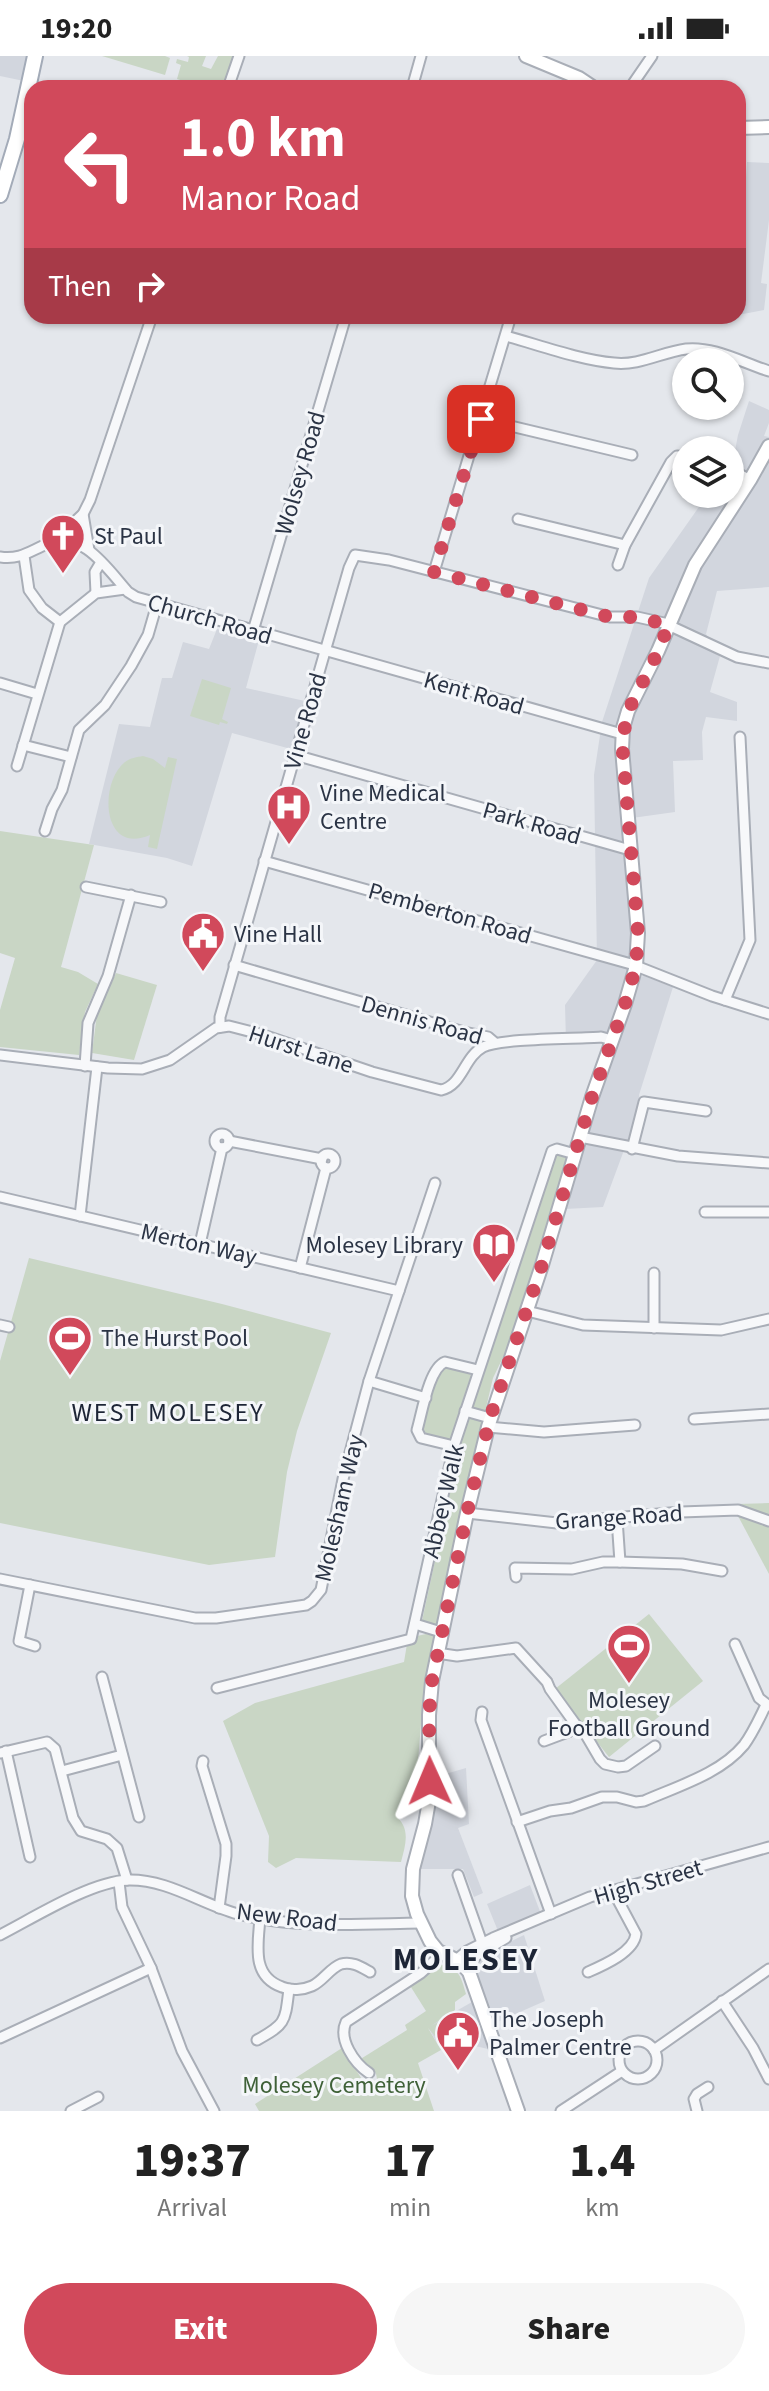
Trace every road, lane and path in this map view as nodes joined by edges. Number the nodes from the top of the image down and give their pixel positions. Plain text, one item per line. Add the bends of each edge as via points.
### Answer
1 (35, 56) edge
2 (239, 56) edge
3 (421, 56) edge
4 (526, 56) edge
5 (652, 56) edge
6 (30, 80) edge
7 (231, 80) edge
8 (414, 80) edge
9 (567, 80) edge
10 (636, 80) edge
11 (24, 107) edge
12 (769, 127) edge
13 (746, 128) edge
14 (0, 195) edge
15 (149, 324) edge
16 (344, 324) edge
17 (509, 324) edge
18 (506, 336) junction
19 (769, 371) edge
20 (481, 419) junction
21 (769, 446) edge
22 (632, 455) dead end
23 (672, 461) edge
24 (744, 477) edge
25 (750, 480) junction
26 (83, 514) junction
27 (518, 519) dead end
28 (53, 542) junction
29 (625, 545) junction
30 (89, 550) junction
31 (24, 556) junction
32 (0, 557) edge
33 (101, 562) junction
34 (618, 565) dead end
35 (434, 572) junction
36 (125, 589) junction
37 (96, 593) junction
38 (157, 604) junction
39 (60, 622) junction
40 (668, 625) junction
41 (253, 631) junction
42 (325, 651) junction
43 (769, 663) edge
44 (0, 683) edge
45 (37, 694) junction
46 (622, 734) junction
47 (740, 737) dead end
48 (23, 745) junction
49 (295, 755) junction
50 (71, 757) junction
51 (17, 766) dead end
52 (59, 823) dead end
53 (630, 850) junction
54 (264, 861) junction
55 (86, 887) dead end
56 (131, 895) junction
57 (161, 902) dead end
58 (234, 965) junction
59 (636, 966) junction
60 (725, 1000) junction
61 (769, 1014) edge
62 (220, 1027) junction
63 (612, 1040) junction
64 (495, 1043) junction
65 (0, 1055) edge
66 (85, 1066) junction
67 (97, 1067) junction
68 (706, 1111) dead end
69 (580, 1137) junction
70 (632, 1149) junction
71 (575, 1154) junction
72 (769, 1163) edge
73 (435, 1183) dead end
74 (0, 1197) edge
75 (705, 1212) dead end
76 (769, 1212) edge
77 (80, 1216) junction
78 (200, 1244) junction
79 (300, 1268) junction
80 (654, 1273) dead end
81 (399, 1291) junction
82 (527, 1311) junction
83 (769, 1319) edge
84 (654, 1328) junction
85 (478, 1370) junction
86 (369, 1381) junction
87 (426, 1398) junction
88 (465, 1411) junction
89 (769, 1414) edge
90 (694, 1419) dead end
91 (489, 1423) junction
92 (635, 1425) dead end
93 (454, 1446) junction
94 (467, 1513) junction
95 (617, 1519) junction
96 (769, 1521) edge
97 (620, 1562) junction
98 (722, 1571) dead end
99 (516, 1577) dead end
100 (0, 1579) edge
101 (30, 1585) junction
102 (415, 1624) junction
103 (441, 1632) junction
104 (735, 1644) dead end
105 (35, 1646) dead end
106 (437, 1653) junction
107 (102, 1677) dead end
108 (217, 1688) dead end
109 (767, 1706) edge
110 (482, 1712) dead end
111 (576, 1725) junction
112 (544, 1741) dead end
113 (655, 1746) dead end
114 (3, 1752) edge
115 (122, 1755) junction
116 (203, 1761) dead end
117 (62, 1771) junction
118 (139, 1817) dead end
119 (517, 1822) junction
120 (769, 1847) edge
121 (30, 1857) dead end
122 (458, 1875) dead end
123 (123, 1881) junction
124 (613, 1891) junction
125 (219, 1908) junction
126 (551, 1914) junction
127 (260, 1918) junction
128 (419, 1918) junction
129 (530, 1924) junction
130 (0, 1935) edge
131 (482, 1943) junction
132 (442, 1954) junction
133 (461, 1964) junction
134 (151, 1968) junction
135 (769, 1969) edge
136 (370, 1972) dead end
137 (588, 1972) dead end
138 (289, 1989) junction
139 (722, 2001) junction
140 (258, 2036) dead end
141 (0, 2038) edge
142 (654, 2050) junction
143 (622, 2071) junction
144 (369, 2073) dead end
145 (769, 2079) edge
146 (708, 2087) dead end
147 (98, 2097) dead end
148 (71, 2111) edge
149 (214, 2111) edge
150 (518, 2111) edge
151 (561, 2111) edge
152 (697, 2111) edge

1 - 6 main road
2 - 7 street
3 - 8 street
4 - 9 main road
5 - 10 street
11 - 14 main road
12 - 13 main road
15 - 26 street
16 - 41 street, Wolsey Road
17 - 18 street
18 - 19 street via 612,363 695,349
18 - 20 street
20 - 22 street
20 - 35 street
21 - 25 main road
23 - 29 street
24 - 25 street
25 - 40 main road via 698,558
26 - 28 street
26 - 30 street
27 - 29 street
28 - 30 street via 76,543
28 - 31 street
29 - 34 street
30 - 33 street, Church Road
31 - 32 street
31 - 39 street via 29,590
33 - 36 street, Church Road
33 - 37 street via 95,572
35 - 40 street via 610,617
35 - 42 street, Vine Road via 355,555
36 - 37 street
36 - 38 street, Church Road
37 - 39 street
38 - 41 street, Church Road
38 - 50 street via 131,666 105,705 79,730
39 - 45 street
40 - 43 street via 737,657
40 - 46 main road
41 - 42 street, Church Road
42 - 46 street, Kent Road
42 - 49 street, Vine Road
44 - 45 street
45 - 48 street
46 - 53 main road
47 - 60 street via 750,940
48 - 50 street
48 - 51 street
49 - 53 street, Park Road
49 - 54 street, Vine Road
50 - 52 street via 47,826
53 - 59 main road
54 - 58 street, Vine Road
54 - 59 street, Pemberton Road
55 - 56 street
56 - 57 street
56 - 66 street via 88,1023
58 - 62 street, Vine Road
58 - 64 street, Dennis Road
59 - 60 street, Pemberton Road
59 - 63 main road
60 - 61 street, Pemberton Road
62 - 64 street, Hurst Lane via 250,1031 437,1090 451,1087 472,1055
62 - 67 street, Hurst Lane via 156,1066
63 - 64 street, Dennis Road
63 - 69 main road
65 - 66 street, Hurst Lane
66 - 67 street, Hurst Lane
67 - 77 street
68 - 70 street via 644,1102
69 - 70 street
69 - 71 main road
70 - 72 street
71 - 82 main road
71 - 85 street, Abbey Walk via 557,1149 551,1153
73 - 81 street, Molesham Way
74 - 77 street, Merton Way
75 - 76 street
77 - 78 street, Merton Way
78 - 79 street, Merton Way
78 - 79 street via 225,1145 324,1163
79 - 81 street, Merton Way
80 - 84 street
81 - 86 street, Molesham Way
82 - 84 street via 583,1325
82 - 91 main road
83 - 84 street via 721,1330
85 - 87 street via 440,1363
85 - 88 street, Abbey Walk
86 - 87 street
86 - 101 street, Molesham Way via 321,1590 306,1605 206,1619
87 - 93 street via 418,1435
88 - 91 street
88 - 93 street, Abbey Walk
89 - 90 street
91 - 92 street via 544,1432
91 - 94 main road
93 - 102 street, Abbey Walk
94 - 95 street, Grange Road via 557,1523
94 - 103 main road
95 - 96 street, Grange Road via 738,1510
95 - 97 street
97 - 98 street
97 - 99 street via 572,1569 515,1568
100 - 101 street, Molesham Way
101 - 105 street via 19,1641
102 - 103 street
102 - 108 street via 411,1639
103 - 106 main road
104 - 109 street
106 - 111 street via 457,1656 516,1648
106 - 128 main road via 430,1699 428,1810 412,1875
107 - 115 street
109 - 119 street via 746,1743 704,1775 644,1801 602,1797
110 - 119 street
111 - 112 street
111 - 113 street via 611,1766 633,1762
114 - 117 street via 47,1742
114 - 121 street
115 - 117 street
115 - 118 street
116 - 125 street via 226,1844
117 - 123 street via 73,1818 81,1831 117,1848
119 - 126 street
120 - 124 street, High Street
122 - 131 street
123 - 125 street, New Road via 156,1882
123 - 130 street, New Road via 95,1887
123 - 134 street via 122,1907
124 - 126 street, High Street
124 - 137 street via 636,1934 635,1944
125 - 127 street, New Road
126 - 129 street, High Street
127 - 128 street, New Road via 375,1926
127 - 138 street via 260,1967 268,1980
128 - 132 main road
129 - 131 street, High Street
129 - 133 street, High Street
131 - 133 street, High Street
132 - 133 main road
132 - 144 street via 346,2022 343,2039
133 - 150 main road via 473,1982
134 - 141 street
134 - 149 street via 182,2051
135 - 139 street
136 - 138 street via 358,1960 342,1964 310,1987
138 - 140 street via 280,2025
139 - 142 street
139 - 145 street
142 - 143 street via 657,2062 651,2074 639,2079
142 - 143 street via 644,2041 630,2042 620,2051
143 - 151 street
146 - 152 street via 694,2099
147 - 148 street

